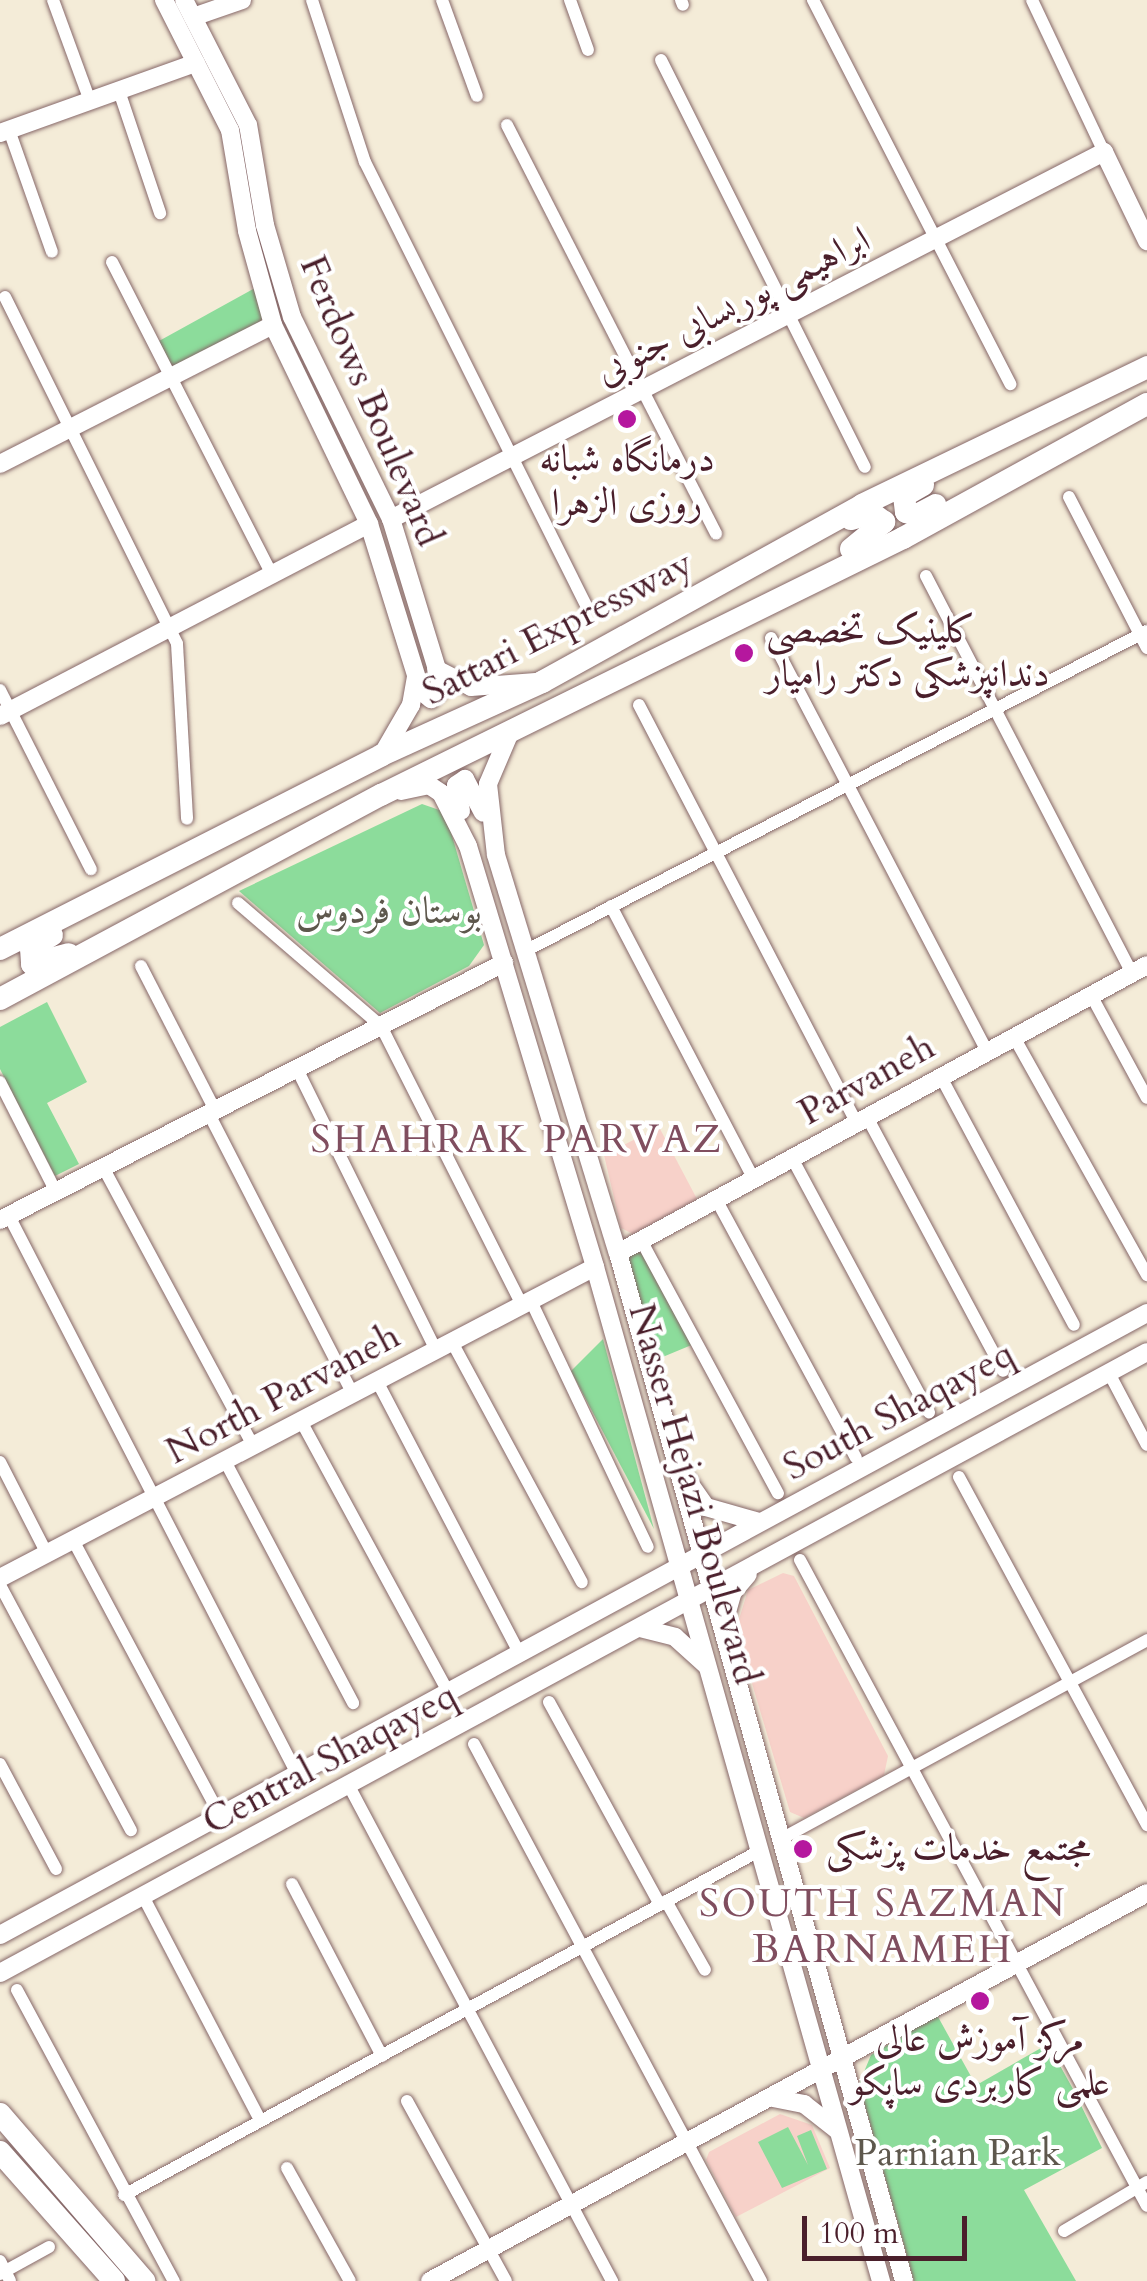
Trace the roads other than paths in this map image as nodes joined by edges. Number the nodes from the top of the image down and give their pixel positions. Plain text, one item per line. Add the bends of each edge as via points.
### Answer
1 (53, 0) edge
2 (164, 0) edge
3 (242, 0) edge
4 (312, 0) edge
5 (442, 0) edge
6 (570, 0) edge
7 (813, 0) edge
8 (1032, 0) edge
9 (189, 8) edge
10 (588, 50) dead end
11 (661, 60) dead end
12 (196, 64) junction
13 (119, 91) junction
14 (477, 96) dead end
15 (90, 102) junction
16 (508, 124) dead end
17 (3, 129) edge
18 (1104, 152) junction
19 (160, 213) dead end
20 (936, 239) junction
21 (1147, 241) edge
22 (52, 252) dead end
23 (112, 262) dead end
24 (5, 297) dead end
25 (789, 314) junction
26 (273, 325) junction
27 (1147, 368) edge
28 (172, 377) junction
29 (1010, 384) dead end
30 (643, 389) junction
31 (1147, 404) edge
32 (69, 429) junction
33 (973, 454) junction
34 (512, 456) junction
35 (0, 464) edge
36 (866, 467) dead end
37 (1017, 470) junction
38 (1069, 496) dead end
39 (391, 518) junction
40 (369, 524) junction
41 (716, 534) dead end
42 (808, 538) junction
43 (272, 574) junction
44 (926, 576) dead end
45 (588, 606) dead end
46 (746, 613) junction
47 (170, 627) junction
48 (771, 638) dead end
49 (1145, 638) edge
50 (436, 670) junction
51 (416, 676) junction
52 (542, 682) junction
53 (0, 690) edge
54 (639, 704) dead end
55 (994, 710) junction
56 (5, 713) edge
57 (512, 730) junction
58 (382, 755) junction
59 (848, 785) junction
60 (381, 795) junction
61 (187, 819) dead end
62 (468, 846) junction
63 (717, 852) junction
64 (496, 855) junction
65 (90, 869) dead end
66 (118, 892) junction
67 (238, 903) dead end
68 (611, 906) junction
69 (135, 925) junction
70 (0, 949) edge
71 (527, 950) junction
72 (504, 963) junction
73 (141, 966) dead end
74 (1139, 969) edge
75 (1091, 996) junction
76 (0, 999) edge
77 (381, 1026) junction
78 (1014, 1037) junction
79 (988, 1052) junction
80 (297, 1069) junction
81 (941, 1077) junction
82 (0, 1082) edge
83 (1147, 1098) edge
84 (212, 1112) junction
85 (862, 1120) junction
86 (792, 1158) junction
87 (103, 1168) junction
88 (754, 1179) junction
89 (56, 1192) junction
90 (716, 1199) junction
91 (4, 1218) edge
92 (641, 1240) junction
93 (618, 1253) junction
94 (596, 1267) junction
95 (1147, 1275) edge
96 (526, 1303) junction
97 (1147, 1313) edge
98 (1074, 1325) dead end
99 (444, 1346) junction
100 (1147, 1352) edge
101 (1003, 1371) dead end
102 (1109, 1373) junction
103 (377, 1381) junction
104 (353, 1394) junction
105 (929, 1412) dead end
106 (300, 1421) junction
107 (1147, 1445) edge
108 (253, 1446) junction
109 (856, 1458) dead end
110 (225, 1461) junction
111 (0, 1462) edge
112 (678, 1467) junction
113 (959, 1477) dead end
114 (778, 1493) dead end
115 (152, 1499) junction
116 (761, 1522) junction
117 (74, 1540) junction
118 (648, 1547) dead end
119 (47, 1554) junction
120 (701, 1555) junction
121 (800, 1560) dead end
122 (757, 1564) junction
123 (681, 1566) junction
124 (0, 1581) edge
125 (582, 1582) dead end
126 (710, 1590) junction
127 (690, 1600) junction
128 (640, 1628) junction
129 (722, 1631) junction
130 (1147, 1640) edge
131 (519, 1653) junction
132 (710, 1668) junction
133 (1070, 1682) junction
134 (448, 1692) junction
135 (550, 1702) dead end
136 (353, 1703) dead end
137 (474, 1744) dead end
138 (0, 1764) edge
139 (912, 1768) junction
140 (296, 1774) junction
141 (349, 1786) junction
142 (220, 1816) junction
143 (1147, 1825) edge
144 (131, 1830) dead end
145 (781, 1839) junction
146 (761, 1850) junction
147 (56, 1869) dead end
148 (292, 1884) dead end
149 (1147, 1893) edge
150 (144, 1898) junction
151 (663, 1903) junction
152 (0, 1935) edge
153 (584, 1946) junction
154 (1017, 1964) junction
155 (704, 1970) dead end
156 (0, 1973) edge
157 (17, 1990) dead end
158 (468, 2009) junction
159 (382, 2056) junction
160 (842, 2059) junction
161 (821, 2070) junction
162 (772, 2098) junction
163 (408, 2101) dead end
164 (0, 2114) edge
165 (260, 2120) junction
166 (838, 2130) junction
167 (688, 2142) junction
168 (0, 2152) edge
169 (287, 2168) dead end
170 (1142, 2185) edge
171 (124, 2195) junction
172 (572, 2205) junction
173 (1147, 2206) edge
174 (1064, 2231) dead end
175 (50, 2247) dead end
176 (489, 2249) junction
177 (4, 2272) edge
178 (114, 2281) edge
179 (144, 2281) edge
180 (174, 2281) edge
181 (350, 2281) edge
182 (430, 2281) edge
183 (506, 2281) edge
184 (612, 2281) edge
185 (761, 2281) edge
186 (881, 2281) edge
187 (904, 2281) edge

1 - 15 street
2 - 12 main road, Ferdows Boulevard
3 - 9 main road
4 - 34 street via 365,162
5 - 14 street
6 - 10 street
7 - 20 street
8 - 18 street
9 - 39 main road, Ferdows Boulevard via 248,125 265,224 292,317
11 - 25 street
12 - 13 main road
12 - 26 main road, Ferdows Boulevard via 230,130 246,230
13 - 15 main road
13 - 19 street
15 - 17 main road
16 - 30 street
17 - 22 street
18 - 20 main road, ابراهیمی پوربسابی جنوبی
18 - 21 main road
20 - 25 main road, ابراهیمی پوربسابی جنوبی
20 - 29 street
23 - 28 street
24 - 32 street
25 - 30 main road, ابراهیمی پوربسابی جنوبی
25 - 36 street
26 - 28 main road
26 - 40 main road, Ferdows Boulevard
27 - 33 highway, Sattari Expressway
28 - 32 main road
28 - 43 street
30 - 34 main road, ابراهیمی پوربسابی جنوبی
30 - 41 street
31 - 37 highway, Sattari Expressway
32 - 35 main road
32 - 47 street
33 - 37 highway via 904,496 906,512 917,515
33 - 42 highway, Sattari Expressway
34 - 39 main road, ابراهیمی پوربسابی جنوبی
34 - 45 street
37 - 46 highway, Sattari Expressway via 903,538
38 - 49 street
39 - 50 main road, Ferdows Boulevard
40 - 43 main road
40 - 51 main road, Ferdows Boulevard
42 - 46 highway via 867,513 884,522 876,534 794,577
42 - 52 highway, Sattari Expressway
43 - 47 main road
44 - 55 street
46 - 57 highway, Sattari Expressway
47 - 56 main road
47 - 61 street via 177,644
48 - 59 street
49 - 55 street
50 - 51 main road via 440,690 431,699
50 - 52 main road via 470,687
51 - 58 main road via 411,705
52 - 58 highway, Sattari Expressway
53 - 56 street
54 - 63 street
55 - 59 street
55 - 74 street
56 - 65 street
57 - 60 highway, Sattari Expressway
57 - 64 main road, Nasser Hejazi Boulevard via 488,784
58 - 66 highway, Sattari Expressway
59 - 63 street
59 - 79 street
60 - 62 main road, Nasser Hejazi Boulevard via 429,785 452,802
60 - 69 highway
62 - 64 main road via 456,786 464,779 476,789
62 - 72 main road, Nasser Hejazi Boulevard
63 - 68 street
63 - 85 street
64 - 71 main road, Nasser Hejazi Boulevard
66 - 69 highway via 86,919 40,940 27,958 52,962
66 - 70 highway, Sattari Expressway
67 - 77 street
68 - 71 street
68 - 88 street
69 - 76 highway
71 - 93 main road, Nasser Hejazi Boulevard
72 - 77 main road
72 - 94 main road, Nasser Hejazi Boulevard
73 - 84 street
74 - 75 main road, Parvaneh
75 - 78 main road, Parvaneh
75 - 83 street
77 - 80 main road
77 - 96 street
78 - 79 main road, Parvaneh
78 - 95 street
79 - 81 main road, Parvaneh
80 - 84 main road
80 - 99 street
81 - 85 main road, Parvaneh
81 - 98 street
82 - 89 street
84 - 87 main road
84 - 104 street
85 - 86 main road, Parvaneh
85 - 101 street
86 - 88 main road, Parvaneh
86 - 105 street
87 - 89 main road
87 - 108 street
88 - 90 main road, Parvaneh
89 - 91 main road
90 - 92 main road, Parvaneh
90 - 109 street
91 - 115 street
92 - 93 main road, Parvaneh
92 - 114 street
93 - 112 main road, Nasser Hejazi Boulevard
94 - 96 main road, North Parvaneh
94 - 123 main road, Nasser Hejazi Boulevard
96 - 99 main road, North Parvaneh
96 - 118 street
97 - 116 main road, South Shaqayeq
99 - 103 main road, North Parvaneh
99 - 125 street
100 - 102 main road, South Shaqayeq
102 - 107 street
102 - 122 main road, South Shaqayeq
103 - 104 main road, North Parvaneh
103 - 131 street
104 - 106 main road, North Parvaneh
106 - 108 main road, North Parvaneh
106 - 134 street
108 - 110 main road, North Parvaneh
110 - 115 main road, North Parvaneh
110 - 136 street
111 - 119 street
112 - 116 main road via 706,1507
112 - 120 main road, Nasser Hejazi Boulevard
113 - 133 street
115 - 117 main road, North Parvaneh
115 - 140 street
116 - 120 main road, South Shaqayeq
117 - 119 main road, North Parvaneh
117 - 142 street
119 - 124 main road, North Parvaneh
120 - 123 main road, South Shaqayeq
120 - 126 main road, Nasser Hejazi Boulevard
121 - 139 street
122 - 126 main road, South Shaqayeq
122 - 129 main road via 733,1592
123 - 127 main road, Nasser Hejazi Boulevard
123 - 131 main road, Central Shaqayeq
124 - 144 street
126 - 127 main road, South Shaqayeq
126 - 129 main road, Nasser Hejazi Boulevard
127 - 128 main road, Central Shaqayeq
127 - 132 main road, Nasser Hejazi Boulevard
128 - 132 main road via 674,1637
128 - 141 main road, Central Shaqayeq
129 - 145 main road, Nasser Hejazi Boulevard
130 - 133 street
131 - 134 main road, Central Shaqayeq
132 - 146 main road, Nasser Hejazi Boulevard
133 - 139 street
133 - 143 street
134 - 140 main road, Central Shaqayeq
135 - 151 street
137 - 153 street
138 - 147 street
139 - 145 street
139 - 154 street
140 - 142 main road, Central Shaqayeq
141 - 150 main road, Central Shaqayeq
141 - 158 street
142 - 152 main road, Central Shaqayeq
145 - 160 main road, Nasser Hejazi Boulevard
146 - 151 street
146 - 161 main road, Nasser Hejazi Boulevard
148 - 159 street
149 - 154 main road
150 - 156 main road, Central Shaqayeq
150 - 165 street
151 - 153 street
151 - 155 street
153 - 158 street
153 - 167 street
154 - 160 main road
154 - 170 street
157 - 171 street
158 - 159 street
158 - 172 street
159 - 165 street
160 - 161 main road
160 - 187 main road, Nasser Hejazi Boulevard
161 - 162 main road
161 - 166 main road, Nasser Hejazi Boulevard
162 - 166 main road via 804,2104
162 - 167 main road
163 - 176 street
164 - 179 highway
165 - 171 street
166 - 186 main road, Nasser Hejazi Boulevard
167 - 172 main road
167 - 185 street
168 - 178 highway
169 - 181 street
170 - 173 street
170 - 174 street
171 - 180 street
172 - 176 main road
172 - 184 street
175 - 177 street
176 - 182 main road
176 - 183 street

